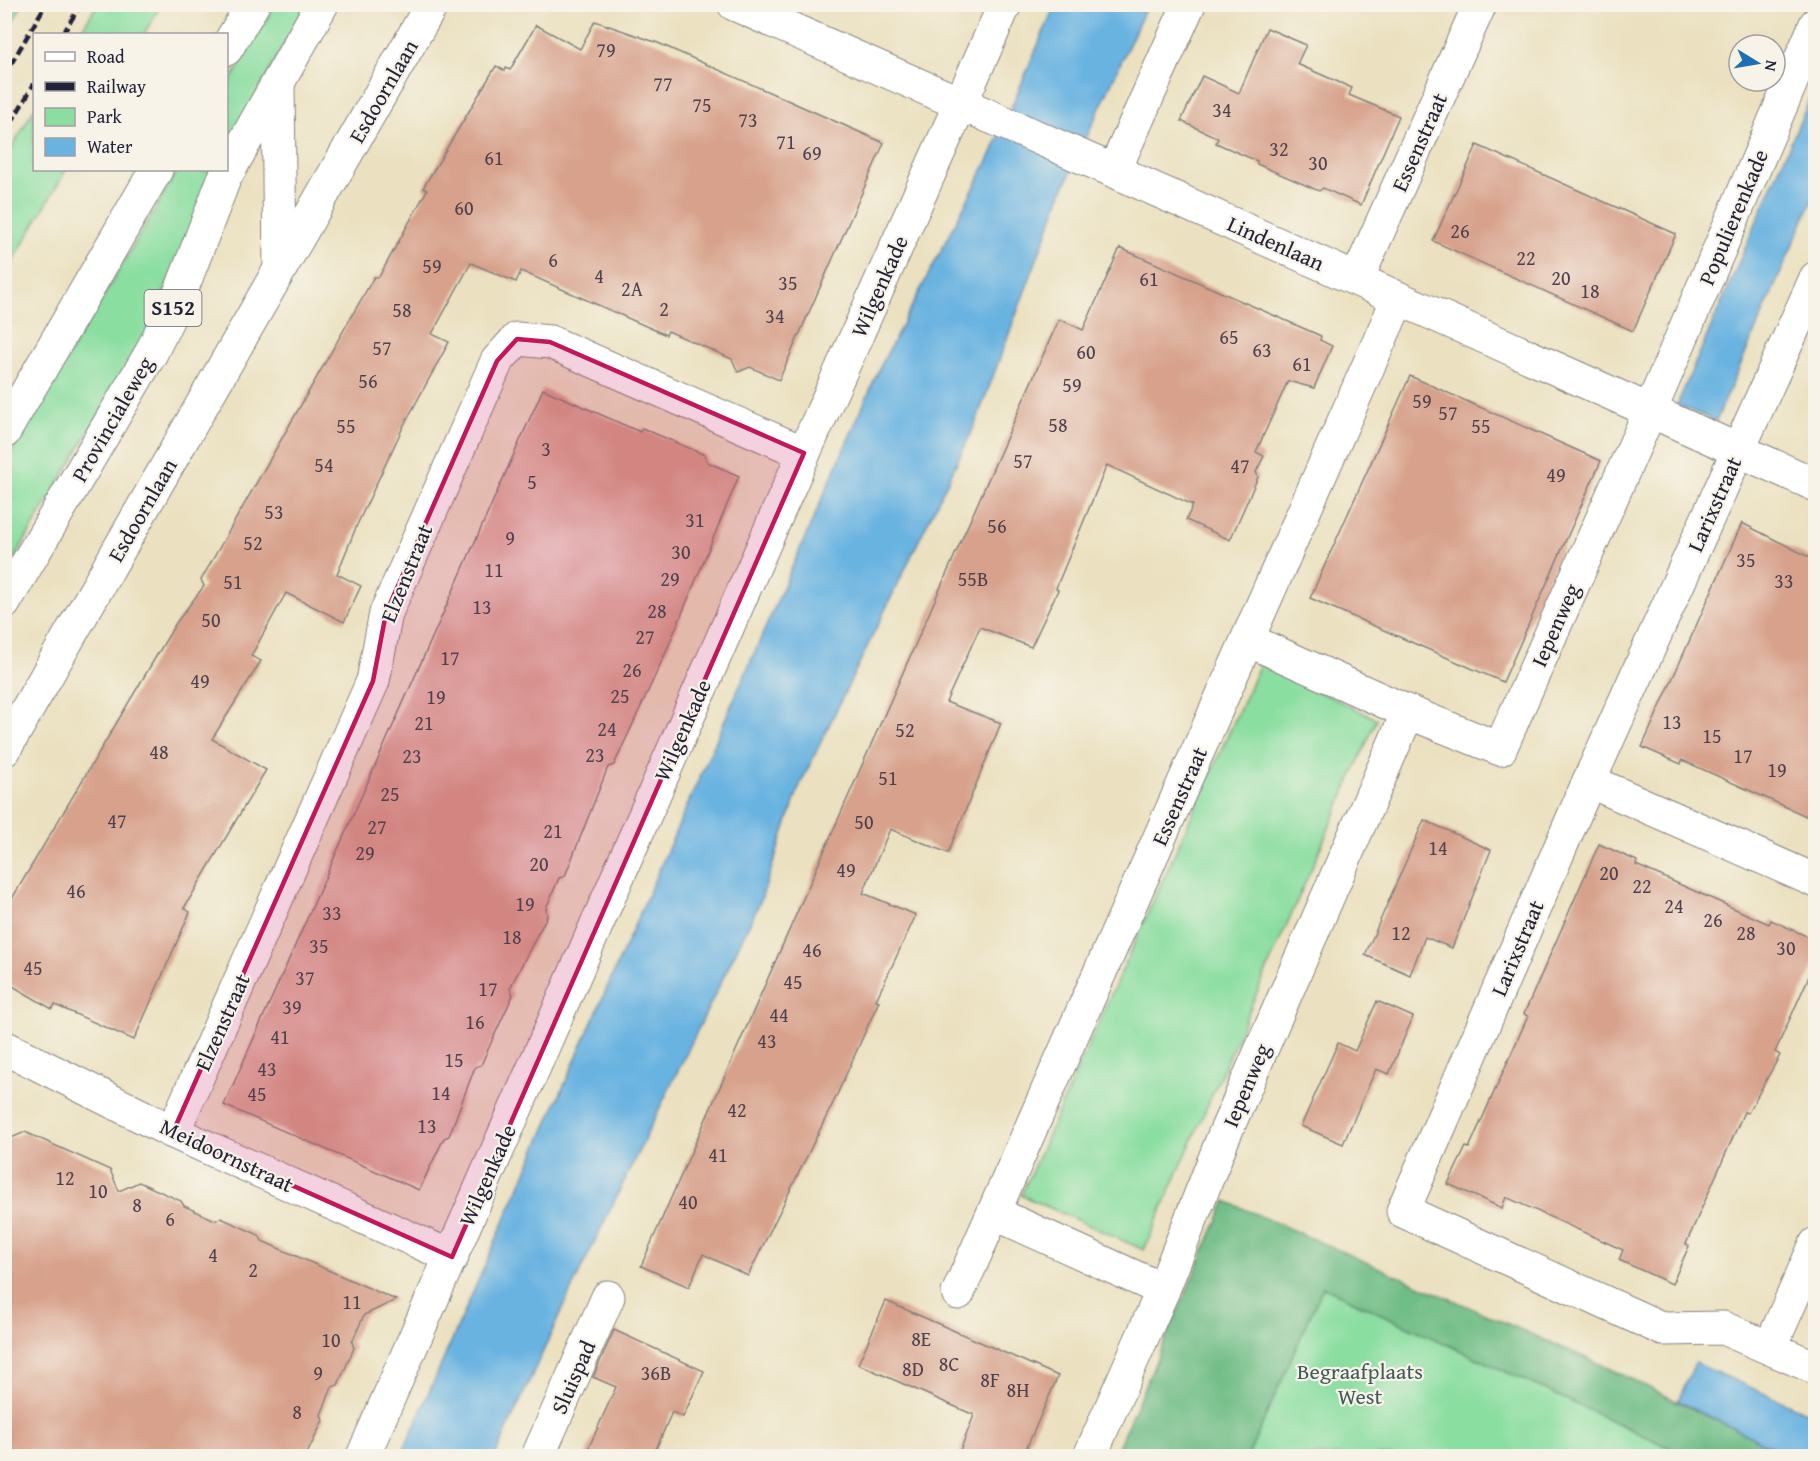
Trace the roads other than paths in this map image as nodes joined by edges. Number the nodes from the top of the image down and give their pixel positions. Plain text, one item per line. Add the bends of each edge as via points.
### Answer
1 (253, 4) edge
2 (322, 4) edge
3 (432, 4) edge
4 (734, 4) edge
5 (1005, 4) edge
6 (1189, 4) edge
7 (1480, 4) edge
8 (1815, 24) edge
9 (228, 46) edge
10 (278, 84) junction
11 (973, 111) junction
12 (155, 171) edge
13 (1114, 171) junction
14 (280, 271) junction
15 (1815, 278) edge
16 (1357, 279) junction
17 (1398, 299) junction
18 (1650, 411) junction
19 (4, 432) edge
20 (1739, 450) junction
21 (804, 453) junction
22 (1815, 485) edge
23 (4, 603) edge
24 (1248, 640) junction
25 (1408, 712) junction
26 (4, 750) edge
27 (1589, 781) junction
28 (1815, 880) edge
29 (4, 1047) edge
30 (173, 1132) junction
31 (994, 1213) junction
32 (1815, 1244) edge
33 (452, 1257) junction
34 (1163, 1290) junction
35 (958, 1293) dead end
36 (608, 1296) dead end
37 (1770, 1348) junction
38 (1815, 1368) edge
39 (363, 1456) edge
40 (538, 1456) edge
41 (1090, 1456) edge

1 - 9 street
2 - 10 street, Provincialeweg / S152
3 - 14 street, Esdoornlaan
4 - 11 street, Lindenlaan
5 - 11 street, Wilgenkade
6 - 13 street
7 - 16 street, Essenstraat
8 - 18 street, Populierenkade
10 - 14 street
10 - 23 street, Provincialeweg / S152 via 224,179 181,291 151,352
11 - 13 street, Lindenlaan
11 - 21 street, Wilgenkade
12 - 19 street
13 - 16 street, Lindenlaan
14 - 26 street, Esdoornlaan
15 - 20 street, Larixstraat
16 - 17 street, Lindenlaan
17 - 18 street, Lindenlaan
17 - 24 street, Essenstraat
18 - 20 street, Lindenlaan
18 - 25 street, Iepenweg via 1500,749
20 - 22 street, Lindenlaan
20 - 27 street, Larixstraat
21 - 30 street, Elzenstraat via 550,342 517,339 497,361 386,614 373,681
21 - 33 street, Wilgenkade
24 - 25 street, Iepenweg
24 - 31 street, Essenstraat
25 - 34 street, Iepenweg via 1223,1138
27 - 28 street
27 - 37 street, Larixstraat via 1403,1211 1663,1329 1723,1328
29 - 30 street, Meidoornstraat
30 - 33 street, Meidoornstraat
31 - 34 street
31 - 35 street, Essenstraat
32 - 37 street
33 - 39 street, Wilgenkade
34 - 41 street, Iepenweg
36 - 40 street, Sluispad
37 - 38 street, Larixstraat

